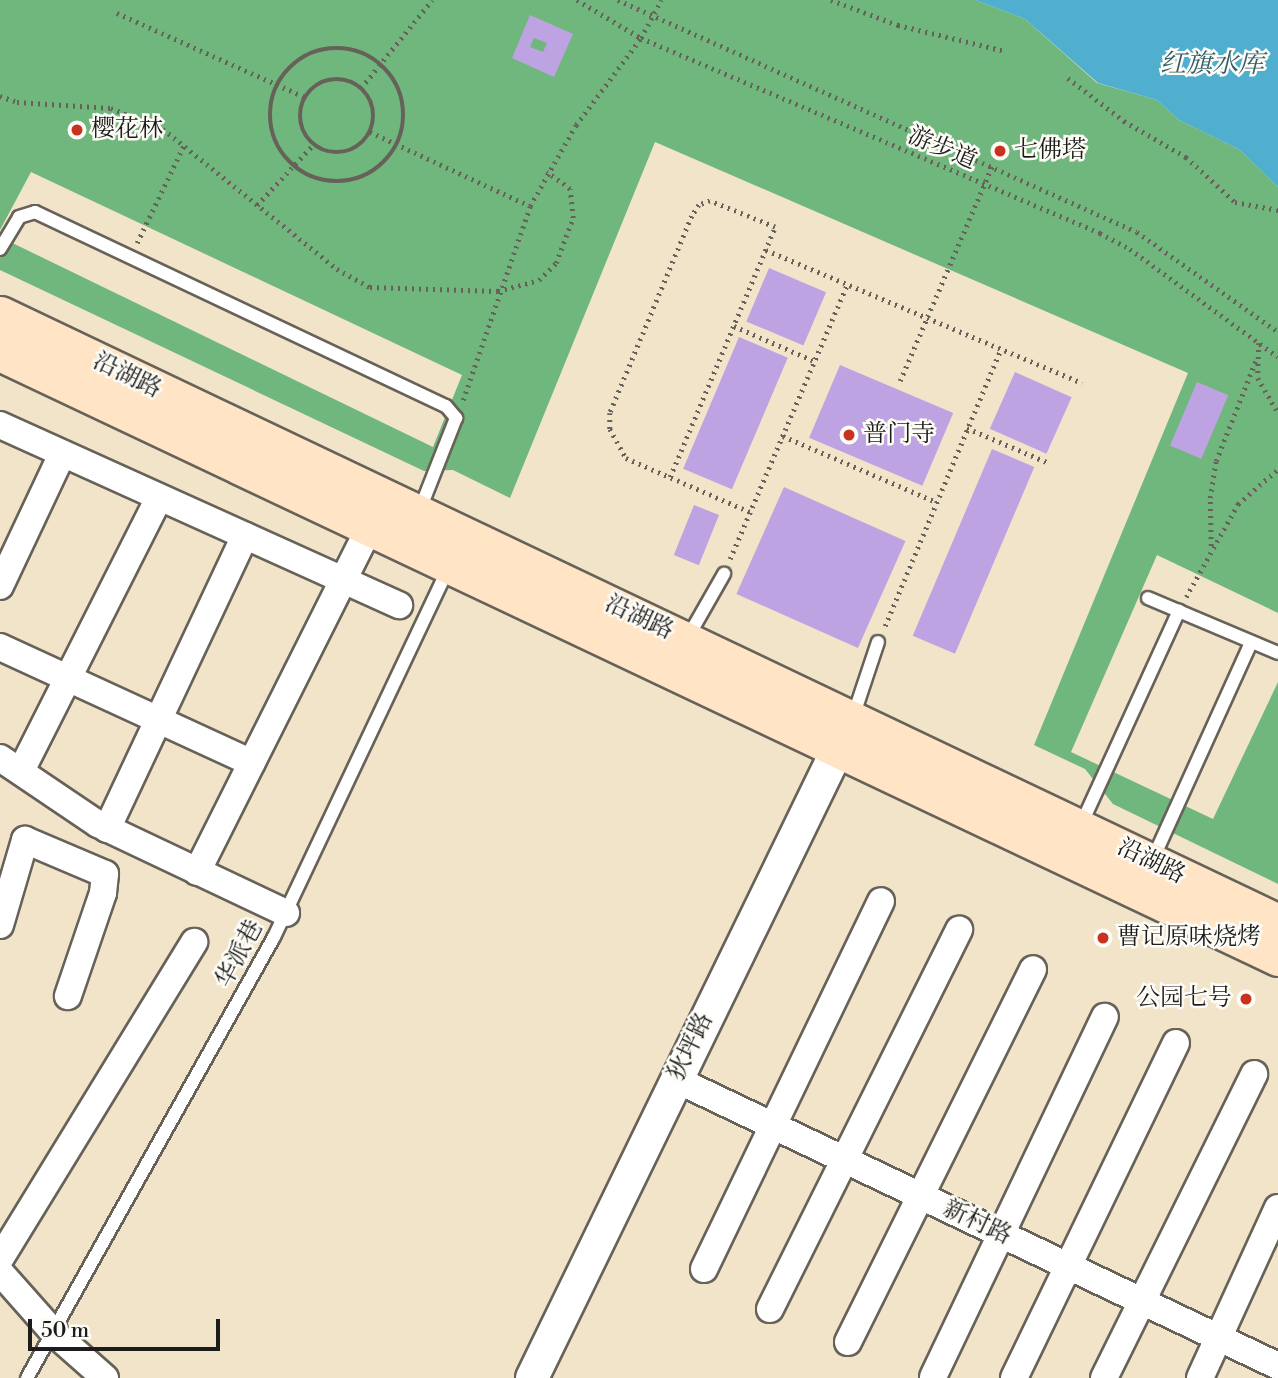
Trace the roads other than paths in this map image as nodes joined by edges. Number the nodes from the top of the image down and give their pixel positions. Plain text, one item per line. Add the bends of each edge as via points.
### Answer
1 (0, 249) edge
2 (0, 315) edge
3 (0, 352) edge
4 (0, 425) edge
5 (62, 454) junction
6 (159, 498) junction
7 (417, 516) junction
8 (370, 527) junction
9 (245, 536) junction
10 (456, 551) junction
11 (724, 574) road end
12 (344, 580) junction
13 (0, 586) edge
14 (1148, 598) dead end
15 (399, 605) dead end
16 (1179, 611) junction
17 (687, 640) junction
18 (878, 642) road end
19 (1251, 643) junction
20 (0, 647) edge
21 (1278, 653) edge
22 (65, 677) junction
23 (159, 720) junction
24 (846, 733) junction
25 (252, 763) junction
26 (10, 765) edge
27 (1080, 827) junction
28 (107, 829) junction
29 (1152, 862) junction
30 (197, 872) junction
31 (881, 901) dead end
32 (286, 913) junction
33 (1278, 923) edge
34 (0, 925) edge
35 (959, 930) dead end
36 (194, 942) dead end
37 (1278, 957) edge
38 (1033, 969) dead end
39 (68, 996) dead end
40 (1105, 1017) dead end
41 (1176, 1043) dead end
42 (1254, 1074) dead end
43 (675, 1079) junction
44 (774, 1126) junction
45 (846, 1160) junction
46 (923, 1197) junction
47 (1278, 1208) edge
48 (1001, 1234) junction
49 (0, 1259) edge
50 (1069, 1266) junction
51 (704, 1269) dead end
52 (0, 1272) edge
53 (1142, 1301) junction
54 (771, 1309) dead end
55 (54, 1333) junction
56 (1217, 1337) junction
57 (848, 1342) dead end
58 (1278, 1366) edge
59 (933, 1377) edge
60 (27, 1378) edge
61 (105, 1378) edge
62 (532, 1378) edge
63 (1014, 1378) edge
64 (1104, 1378) edge
65 (1200, 1378) edge

1 - 7 lane via 19,217 35,212 446,406 456,418
2 - 7 main road, 沿湖路
3 - 8 main road, 沿湖路
4 - 5 street
5 - 6 street
5 - 13 street
6 - 9 street
6 - 22 street
7 - 10 main road, 沿湖路
8 - 10 main road, 沿湖路
8 - 12 street
9 - 12 street
9 - 23 street
10 - 17 main road, 沿湖路
10 - 24 main road, 沿湖路
10 - 32 lane, 华派巷
11 - 17 lane
12 - 15 street
12 - 25 street
14 - 16 lane
16 - 19 lane
16 - 27 lane
17 - 24 main road, 沿湖路
18 - 24 lane
19 - 21 lane
19 - 29 lane
20 - 22 street
22 - 23 street
22 - 26 street
23 - 25 street
23 - 28 street
24 - 27 main road, 沿湖路
24 - 37 main road, 沿湖路
24 - 43 street, 狄坪路
25 - 30 street
26 - 28 street
27 - 29 main road, 沿湖路
28 - 30 street
29 - 33 main road, 沿湖路
30 - 32 street
31 - 44 street
32 - 55 lane, 华派巷
34 - 39 street via 25,840 105,874 103,893
35 - 45 street
36 - 49 street
38 - 46 street
40 - 48 street
41 - 50 street
42 - 53 street
43 - 44 street, 新村路
43 - 62 street, 狄坪路
44 - 45 street, 新村路
44 - 51 street
45 - 46 street, 新村路
45 - 54 street
46 - 48 street, 新村路
46 - 57 street
47 - 56 street
48 - 50 street, 新村路
48 - 59 street
50 - 53 street, 新村路
50 - 63 street
52 - 55 street
53 - 56 street, 新村路
53 - 64 street
55 - 60 lane, 华派巷
55 - 61 street
56 - 58 street, 新村路
56 - 65 street

